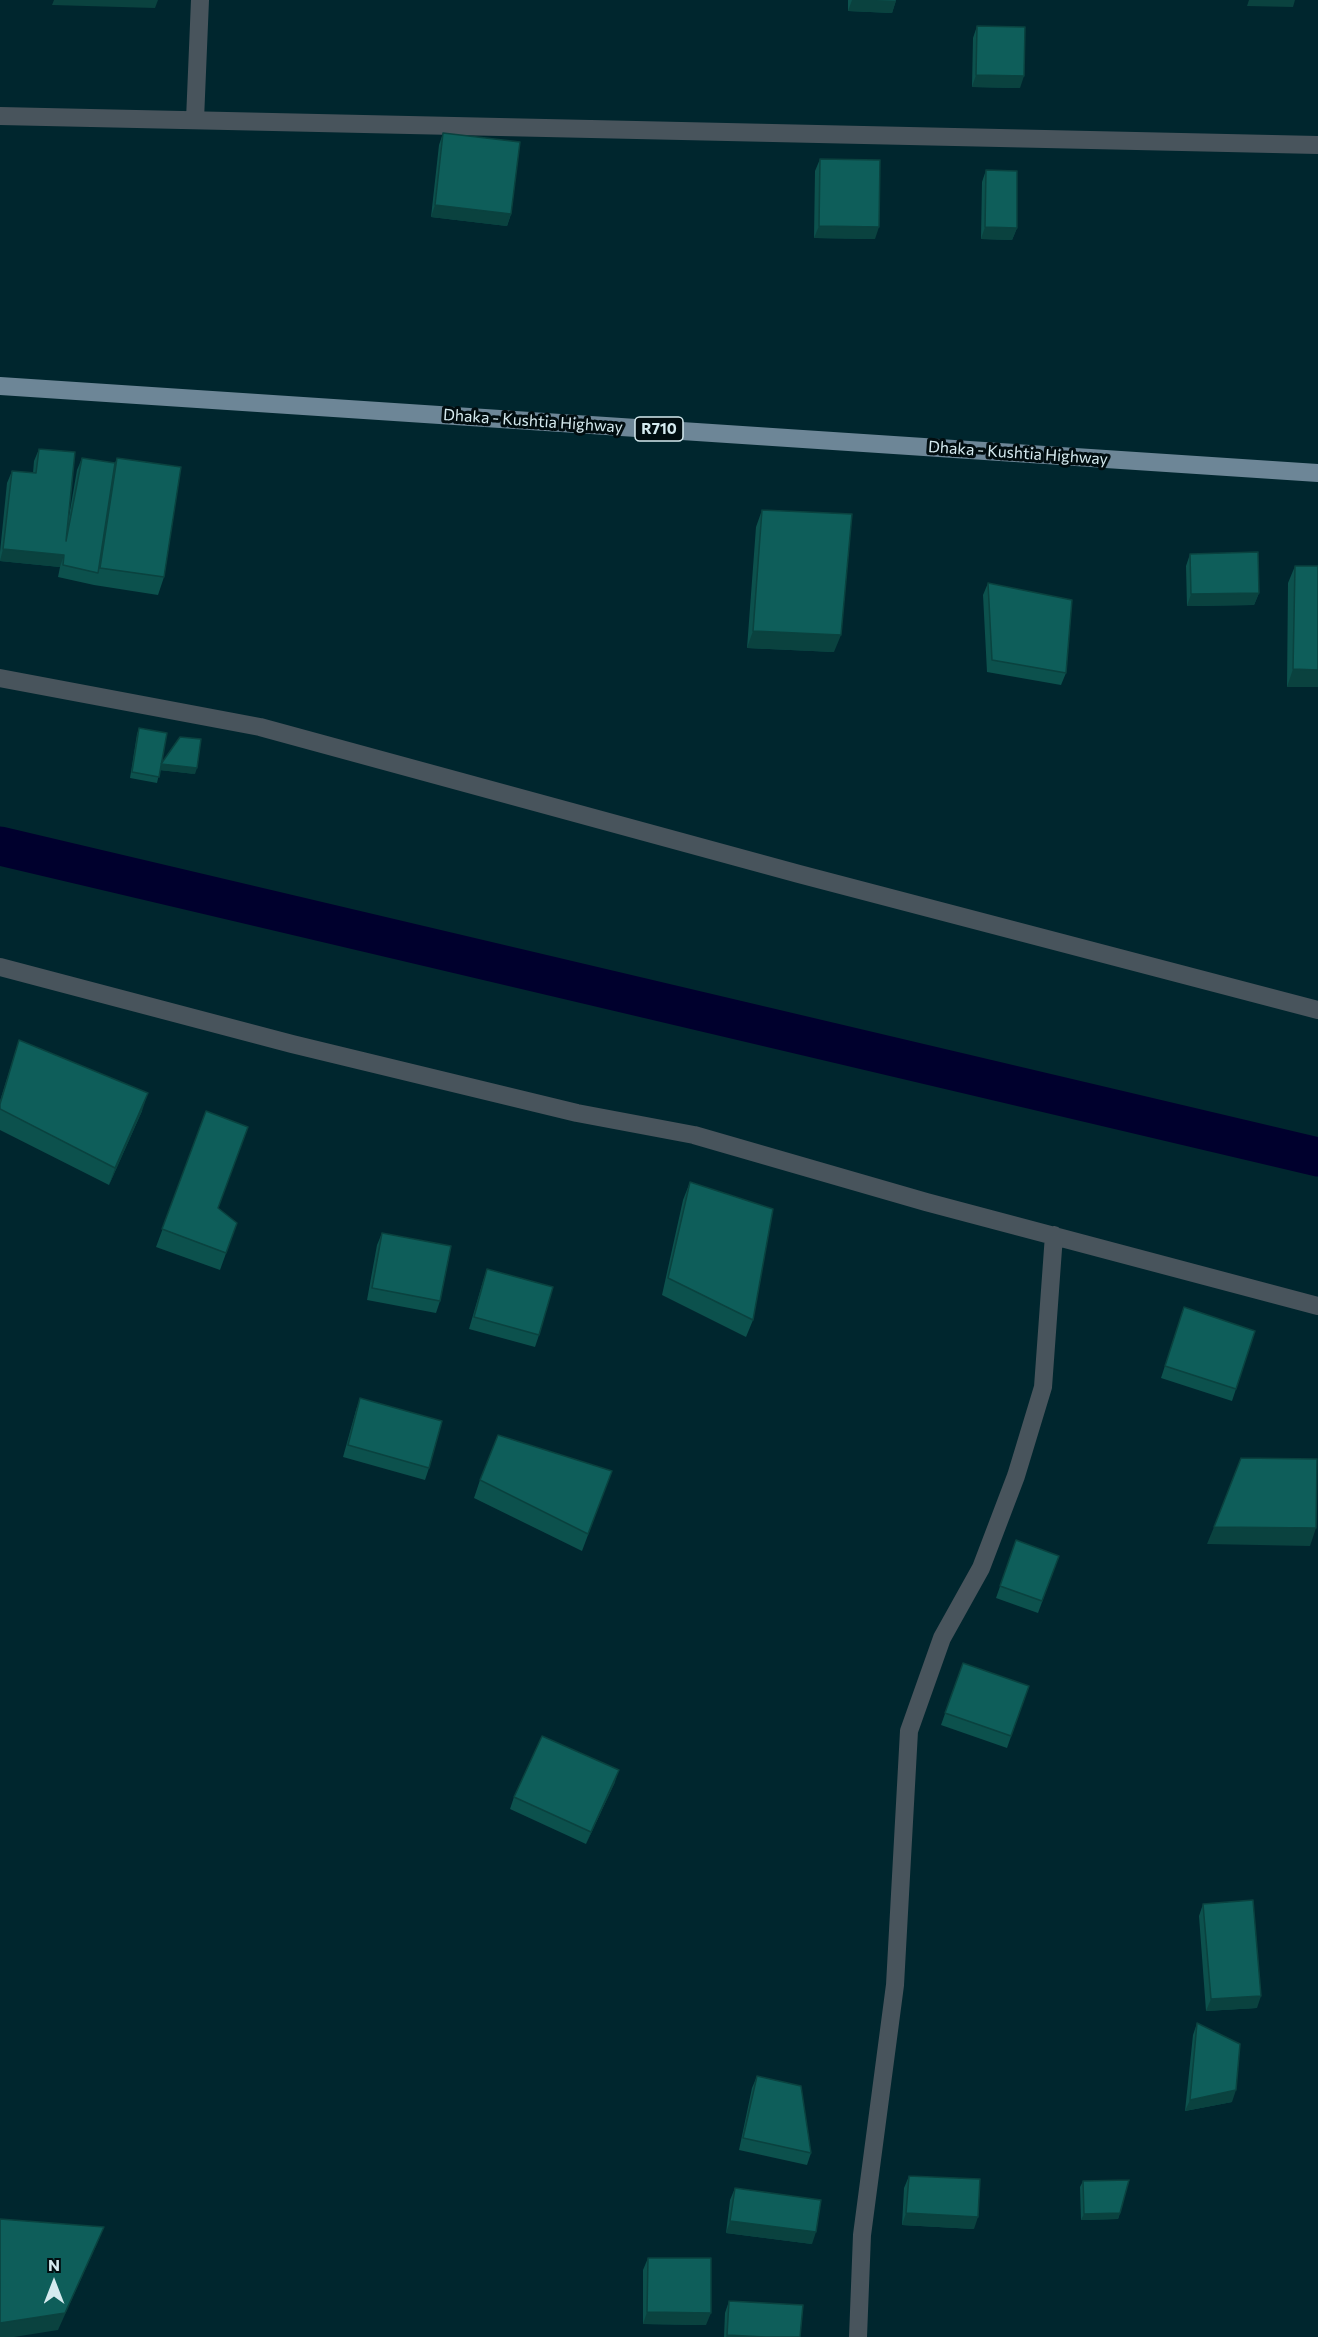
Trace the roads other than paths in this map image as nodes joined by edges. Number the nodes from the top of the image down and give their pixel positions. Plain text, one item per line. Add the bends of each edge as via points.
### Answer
1 (200, 0) edge
2 (0, 116) edge
3 (195, 120) junction
4 (1318, 145) edge
5 (0, 386) edge
6 (1318, 473) edge
7 (0, 678) edge
8 (0, 967) edge
9 (1318, 1010) edge
10 (1054, 1235) junction
11 (1318, 1306) edge
12 (858, 2337) edge

1 - 3 street
2 - 3 street
3 - 4 street
5 - 6 main road, Dhaka - Kushtia Highway / R710
7 - 9 street via 260,727
8 - 10 street via 292,1044 577,1113 694,1135
10 - 11 street
10 - 12 street via 1043,1387 1016,1476 981,1568 942,1638 909,1731 895,1985 862,2235

